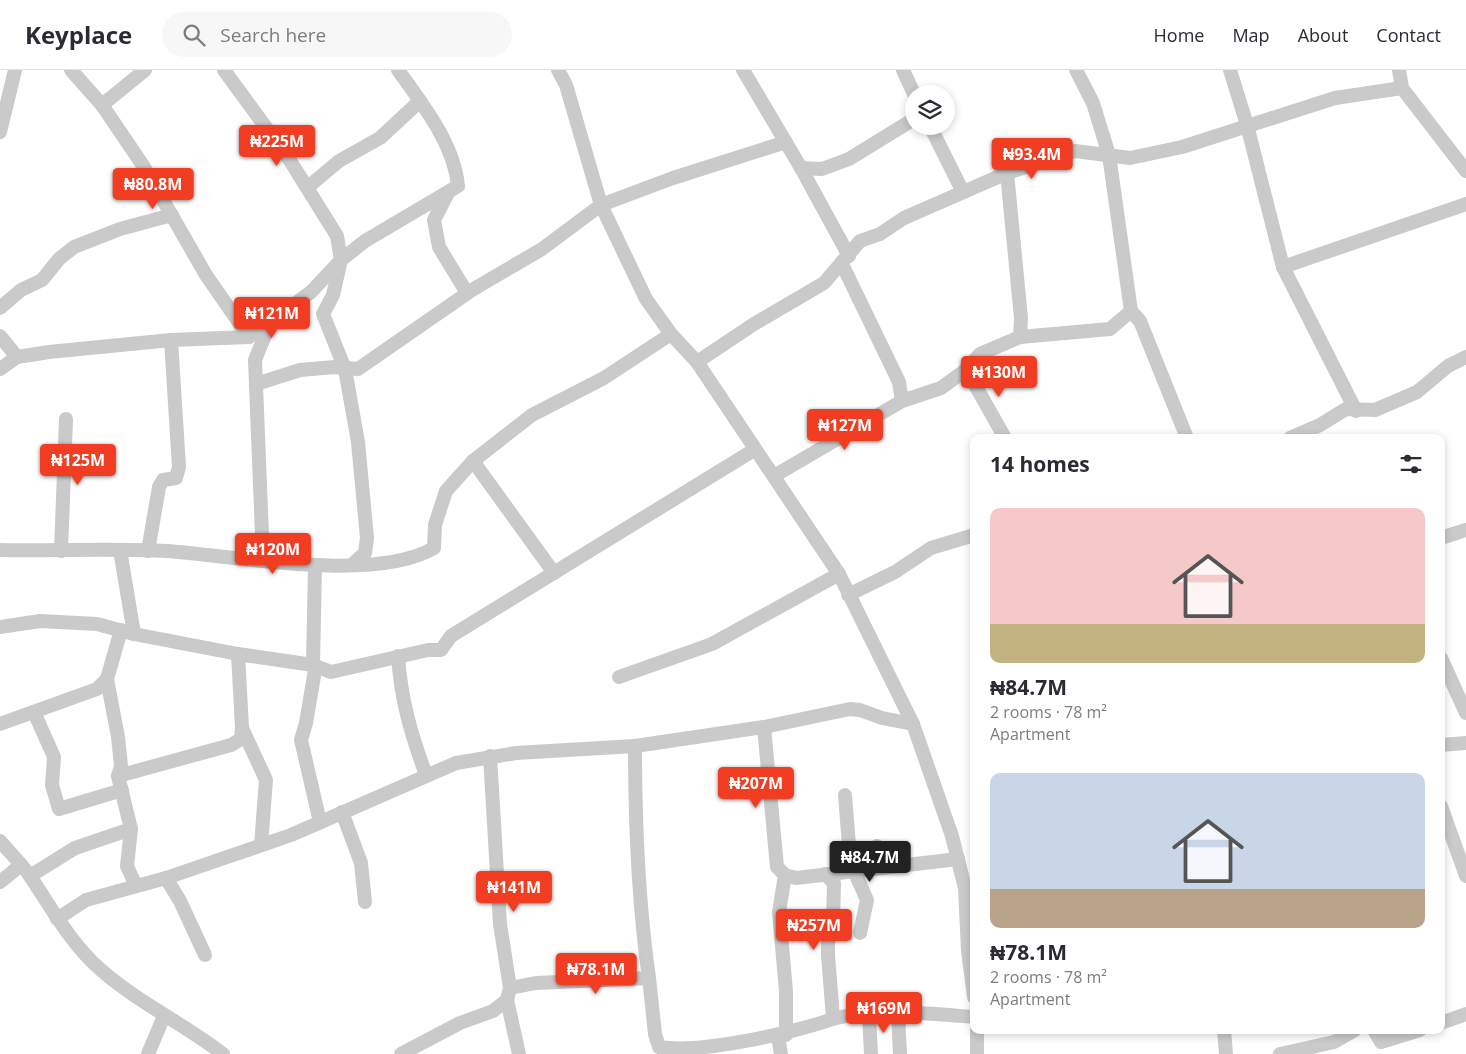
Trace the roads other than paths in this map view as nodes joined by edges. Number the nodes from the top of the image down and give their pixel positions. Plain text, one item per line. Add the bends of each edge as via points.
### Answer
1 (15, 70) edge
2 (71, 70) edge
3 (144, 70) edge
4 (224, 70) edge
5 (398, 70) edge
6 (558, 70) edge
7 (743, 70) edge
8 (903, 70) edge
9 (1076, 70) edge
10 (1230, 70) edge
11 (1399, 70) edge
12 (910, 85) edge
13 (1402, 88) junction
14 (420, 101) junction
15 (102, 105) junction
16 (905, 125) edge
17 (1247, 125) junction
18 (0, 132) edge
19 (935, 135) edge
20 (786, 142) junction
21 (1110, 155) junction
22 (801, 168) junction
23 (1466, 172) edge
24 (1007, 173) junction
25 (308, 187) junction
26 (964, 192) junction
27 (448, 193) junction
28 (1466, 204) edge
29 (601, 205) junction
30 (172, 215) junction
31 (341, 260) junction
32 (845, 260) junction
33 (1283, 267) junction
34 (467, 293) junction
35 (0, 308) edge
36 (1131, 311) junction
37 (270, 323) junction
38 (671, 334) junction
39 (0, 336) edge
40 (249, 337) junction
41 (1020, 337) junction
42 (172, 340) junction
43 (17, 357) junction
44 (1466, 358) edge
45 (696, 362) junction
46 (0, 369) edge
47 (345, 369) junction
48 (966, 369) junction
49 (256, 384) junction
50 (902, 401) junction
51 (1356, 411) junction
52 (66, 419) dead end
53 (1319, 431) edge
54 (1003, 434) edge
55 (1185, 434) edge
56 (1306, 434) edge
57 (754, 450) junction
58 (474, 461) junction
59 (774, 476) junction
60 (1466, 530) edge
61 (970, 536) edge
62 (1445, 537) edge
63 (0, 550) edge
64 (120, 550) junction
65 (61, 551) junction
66 (148, 551) junction
67 (263, 560) junction
68 (353, 564) junction
69 (315, 566) junction
70 (554, 573) junction
71 (839, 574) junction
72 (848, 595) junction
73 (0, 627) edge
74 (127, 632) junction
75 (238, 654) junction
76 (398, 656) junction
77 (1445, 664) edge
78 (313, 665) junction
79 (619, 677) dead end
80 (107, 679) junction
81 (1462, 692) edge
82 (34, 712) junction
83 (1466, 713) edge
84 (0, 724) edge
85 (913, 724) junction
86 (764, 727) junction
87 (242, 728) junction
88 (1466, 743) edge
89 (1445, 745) edge
90 (635, 746) junction
91 (490, 756) junction
92 (426, 775) junction
93 (120, 783) junction
94 (845, 795) dead end
95 (342, 812) junction
96 (320, 822) junction
97 (131, 829) junction
98 (0, 841) edge
99 (1447, 842) edge
100 (261, 845) junction
101 (877, 846) dead end
102 (958, 859) junction
103 (22, 865) junction
104 (876, 868) junction
105 (853, 871) junction
106 (825, 874) junction
107 (785, 875) junction
108 (30, 876) junction
109 (1466, 876) edge
110 (166, 878) junction
111 (0, 882) edge
112 (136, 886) junction
113 (365, 902) dead end
114 (57, 919) junction
115 (860, 933) dead end
116 (205, 955) dead end
117 (970, 966) edge
118 (649, 978) junction
119 (509, 994) junction
120 (898, 1013) junction
121 (869, 1014) junction
122 (1466, 1014) edge
123 (164, 1016) junction
124 (970, 1017) edge
125 (833, 1018) junction
126 (1445, 1021) edge
127 (977, 1034) edge
128 (1224, 1034) edge
129 (1348, 1034) edge
130 (1376, 1034) edge
131 (1407, 1034) edge
132 (782, 1035) junction
133 (148, 1054) edge
134 (223, 1054) edge
135 (401, 1054) edge
136 (519, 1054) edge
137 (780, 1054) edge
138 (871, 1054) edge
139 (900, 1054) edge
140 (977, 1054) edge
141 (1226, 1054) edge
142 (1280, 1054) edge

1 - 18 street
2 - 15 street
3 - 15 street
4 - 25 street
5 - 14 street
6 - 29 street via 566,85
7 - 20 street
8 - 12 street
9 - 21 street via 1093,103
10 - 17 street
11 - 13 street
13 - 17 street via 1335,98
13 - 23 street
14 - 25 street via 380,138 339,162
14 - 27 street via 431,116 457,171 458,186
15 - 30 street
16 - 22 street via 849,160 822,169
17 - 21 street via 1182,147 1130,158
17 - 33 street
19 - 26 street
20 - 22 street
20 - 29 street
21 - 24 street via 1075,151
21 - 36 street
22 - 32 street
24 - 26 street
24 - 41 street
25 - 31 street via 337,236
26 - 32 street via 860,241
27 - 31 street via 365,241
27 - 34 street via 434,220 439,247
28 - 33 street
29 - 34 street via 542,249
29 - 38 street via 646,298
30 - 35 street via 120,229 74,247 42,280 21,290
30 - 40 street via 206,275
31 - 37 street via 311,292
31 - 47 street via 333,295 323,314
32 - 45 street via 824,283
32 - 50 street via 900,382
33 - 51 street
34 - 47 street via 365,365 358,369
36 - 41 street via 1110,329
36 - 55 street via 1140,321
37 - 40 street
37 - 49 street via 255,360
38 - 45 street
38 - 58 street via 604,378 532,415
39 - 43 street
40 - 42 street
41 - 48 street via 980,354
42 - 43 street
42 - 66 street via 179,467 176,478 163,480 159,487
43 - 46 street
44 - 51 street via 1448,366 1417,392 1375,410
45 - 57 street
47 - 49 street via 300,370
47 - 68 street via 358,442 367,538 365,553
48 - 50 street via 941,388
48 - 54 street
49 - 67 street
50 - 59 street
51 - 53 street via 1346,409
52 - 65 street
53 - 56 street
57 - 59 street
57 - 70 street
58 - 68 street via 446,491 435,525 434,548 420,555
58 - 70 street
59 - 71 street
60 - 62 street
61 - 72 street via 931,548 895,572
63 - 65 street
64 - 65 street
64 - 66 street
64 - 74 street
66 - 67 street
67 - 69 street
68 - 69 street
69 - 78 street
70 - 76 street via 451,636 441,650
71 - 72 street
71 - 79 street via 712,644
72 - 85 street
73 - 74 street via 40,622 97,624
74 - 75 street
74 - 80 street
75 - 78 street
75 - 87 street
76 - 78 street via 331,672
76 - 92 street via 400,690 405,701 407,723
77 - 81 street
78 - 96 street via 315,670 301,740
80 - 82 street via 97,689
80 - 93 street via 118,737
81 - 83 street
82 - 84 street
82 - 93 street via 54,757 52,785 59,809
85 - 86 street via 850,709
85 - 102 street
86 - 90 street
86 - 107 street via 777,867
87 - 93 street via 241,739 231,745
87 - 100 street via 266,780
88 - 89 street
90 - 91 street
90 - 118 street via 635,829
91 - 92 street via 456,763
91 - 119 street via 500,924
92 - 95 street
93 - 97 street
94 - 105 street
95 - 96 street
95 - 113 street via 361,863
96 - 100 street
97 - 108 street via 75,848
97 - 112 street via 127,866
98 - 103 street
99 - 109 street
100 - 110 street
101 - 104 street
102 - 104 street
102 - 117 street via 965,888
103 - 108 street
103 - 111 street
104 - 105 street
105 - 106 street
105 - 115 street via 867,900
106 - 107 street via 796,878
106 - 125 street via 834,883 833,923 828,943
107 - 132 street via 779,912 786,990
108 - 114 street
110 - 112 street
110 - 116 street
112 - 114 street via 86,900
114 - 123 street via 101,970
118 - 119 street via 536,983
118 - 132 street via 659,1047 709,1051
119 - 135 street via 493,1011 460,1023
119 - 136 street
120 - 121 street
120 - 124 street
120 - 139 street
121 - 125 street
121 - 138 street
122 - 126 street
123 - 133 street
123 - 134 street via 182,1024
125 - 132 street
127 - 140 street
128 - 141 street
129 - 142 street via 1334,1042
130 - 131 street via 1380,1042
132 - 137 street

